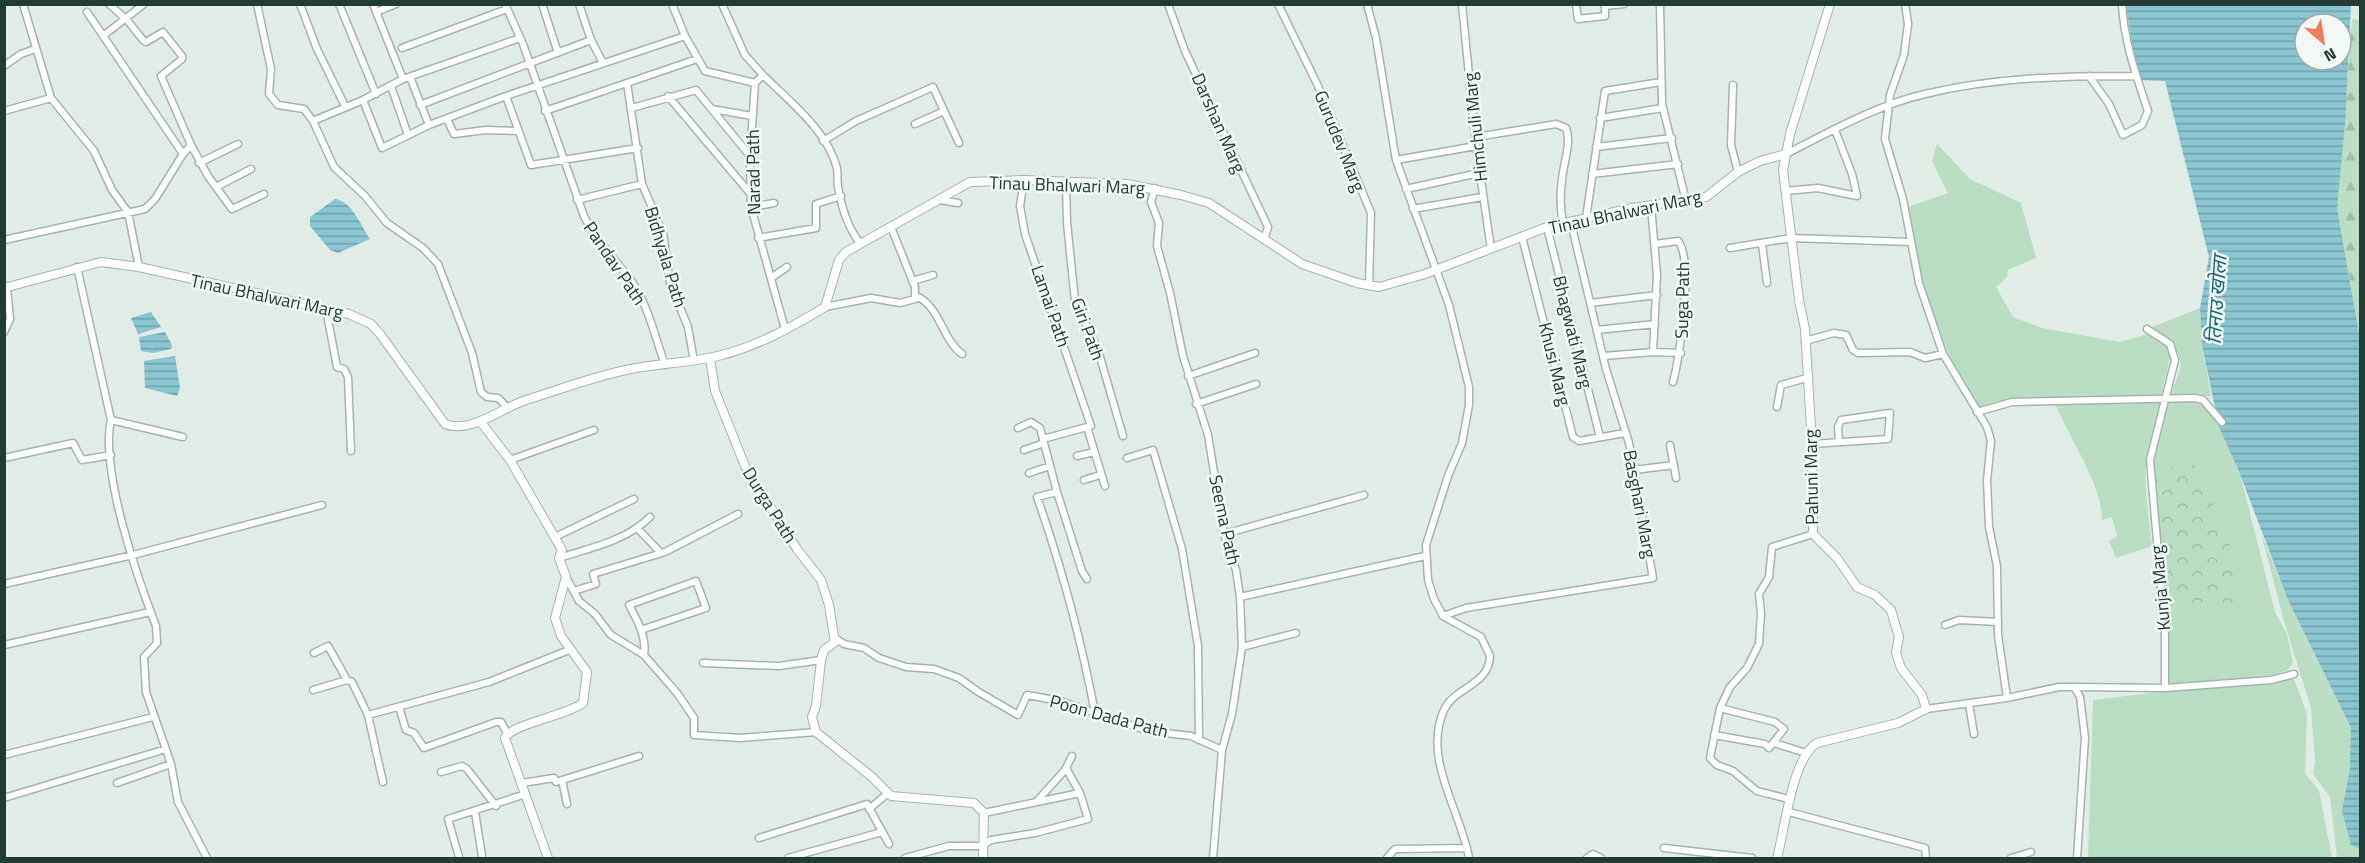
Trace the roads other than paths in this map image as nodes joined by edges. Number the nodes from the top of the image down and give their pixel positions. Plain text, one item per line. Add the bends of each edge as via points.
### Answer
1 (23, 4) edge
2 (110, 4) edge
3 (144, 4) edge
4 (257, 4) edge
5 (300, 4) edge
6 (339, 4) edge
7 (373, 4) edge
8 (396, 4) edge
9 (543, 4) edge
10 (579, 4) edge
11 (672, 4) edge
12 (722, 4) edge
13 (1168, 4) edge
14 (1278, 4) edge
15 (1367, 4) edge
16 (1462, 4) edge
17 (1576, 4) edge
18 (1624, 4) edge
19 (1660, 4) edge
20 (1830, 4) edge
21 (1905, 4) edge
22 (2122, 4) edge
23 (1605, 5) edge
24 (506, 7) edge
25 (87, 12) dead end
26 (376, 12) junction
27 (127, 20) junction
28 (103, 36) junction
29 (686, 36) junction
30 (520, 38) junction
31 (591, 40) junction
32 (402, 48) dead end
33 (35, 49) junction
34 (558, 52) junction
35 (697, 59) junction
36 (529, 62) junction
37 (603, 63) junction
38 (4, 66) edge
39 (763, 75) junction
40 (2089, 76) junction
41 (2135, 76) junction
42 (411, 77) junction
43 (403, 79) junction
44 (1661, 82) junction
45 (627, 83) junction
46 (755, 83) junction
47 (391, 86) junction
48 (536, 86) junction
49 (1733, 86) dead end
50 (375, 94) junction
51 (506, 96) junction
52 (668, 96) junction
53 (51, 98) junction
54 (363, 100) junction
55 (420, 105) junction
56 (345, 106) junction
57 (1888, 107) junction
58 (632, 108) junction
59 (1663, 108) junction
60 (712, 109) junction
61 (4, 111) edge
62 (545, 111) junction
63 (944, 111) junction
64 (752, 116) junction
65 (1600, 118) junction
66 (447, 119) junction
67 (313, 121) junction
68 (915, 124) dead end
69 (429, 125) junction
70 (1835, 130) junction
71 (518, 131) junction
72 (408, 135) junction
73 (1476, 137) junction
74 (1672, 138) junction
75 (823, 141) junction
76 (959, 143) dead end
77 (238, 144) dead end
78 (191, 145) junction
79 (1476, 146) junction
80 (1596, 147) junction
81 (638, 148) junction
82 (183, 154) junction
83 (1786, 154) junction
84 (750, 156) junction
85 (1396, 160) junction
86 (564, 161) junction
87 (199, 162) junction
88 (1678, 164) junction
89 (250, 169) dead end
90 (1738, 172) junction
91 (1479, 173) junction
92 (1592, 174) junction
93 (1024, 180) junction
94 (1066, 183) junction
95 (642, 184) junction
96 (216, 187) junction
97 (1155, 188) junction
98 (1406, 189) junction
99 (1785, 191) junction
100 (750, 192) junction
101 (264, 194) dead end
102 (841, 196) junction
103 (1482, 197) junction
104 (577, 200) junction
105 (940, 200) junction
106 (1686, 201) junction
107 (774, 203) dead end
108 (958, 203) dead end
109 (1651, 206) junction
110 (751, 207) junction
111 (1413, 209) junction
112 (128, 212) junction
113 (1586, 218) junction
114 (1567, 223) junction
115 (891, 227) junction
116 (1548, 227) junction
117 (1522, 237) junction
118 (758, 238) junction
119 (1791, 238) junction
120 (4, 240) edge
121 (1264, 240) junction
122 (1911, 242) junction
123 (859, 243) junction
124 (1655, 244) junction
125 (1762, 244) junction
126 (1730, 248) dead end
127 (1491, 249) junction
128 (78, 267) junction
129 (139, 267) junction
130 (787, 267) dead end
131 (1436, 270) junction
132 (933, 275) dead end
133 (771, 278) junction
134 (912, 281) junction
135 (1767, 283) dead end
136 (1369, 285) junction
137 (6, 288) edge
138 (1657, 295) junction
139 (916, 296) junction
140 (1590, 303) junction
141 (825, 307) junction
142 (326, 309) junction
143 (1655, 324) junction
144 (785, 329) junction
145 (2147, 329) dead end
146 (1597, 330) junction
147 (4, 332) edge
148 (1805, 341) junction
149 (1653, 352) junction
150 (1255, 353) dead end
151 (1681, 353) junction
152 (962, 354) dead end
153 (1943, 354) junction
154 (1604, 356) junction
155 (710, 358) junction
156 (694, 361) junction
157 (665, 365) junction
158 (1188, 376) junction
159 (1807, 378) junction
160 (1673, 382) dead end
161 (1256, 384) dead end
162 (2164, 399) junction
163 (1196, 404) junction
164 (506, 406) junction
165 (1777, 407) dead end
166 (1977, 412) junction
167 (111, 420) junction
168 (480, 422) junction
169 (2222, 422) dead end
170 (1087, 427) junction
171 (1018, 428) dead end
172 (594, 430) dead end
173 (1625, 433) junction
174 (1123, 436) dead end
175 (183, 437) dead end
176 (1600, 437) junction
177 (1043, 441) junction
178 (1839, 441) junction
179 (1812, 444) junction
180 (1670, 445) dead end
181 (1024, 450) dead end
182 (351, 452) dead end
183 (1094, 452) junction
184 (111, 455) junction
185 (1077, 456) dead end
186 (4, 458) edge
187 (1126, 458) dead end
188 (510, 460) junction
189 (1674, 465) junction
190 (1050, 466) junction
191 (1635, 470) junction
192 (1029, 473) dead end
193 (1100, 475) junction
194 (1676, 478) dead end
195 (1084, 480) dead end
196 (1105, 486) dead end
197 (1057, 492) junction
198 (1364, 495) dead end
199 (634, 499) dead end
200 (322, 505) dead end
201 (738, 514) dead end
202 (650, 517) dead end
203 (638, 529) junction
204 (1224, 534) junction
205 (1813, 534) junction
206 (555, 537) junction
207 (661, 553) junction
208 (133, 555) junction
209 (1425, 556) junction
210 (559, 558) junction
211 (566, 577) junction
212 (1087, 579) dead end
213 (4, 584) edge
214 (574, 591) junction
215 (1240, 597) junction
216 (150, 612) junction
217 (1443, 616) junction
218 (1998, 622) junction
219 (1945, 625) dead end
220 (641, 630) junction
221 (1296, 633) dead end
222 (836, 638) junction
223 (4, 645) edge
224 (1242, 647) junction
225 (569, 650) junction
226 (314, 653) dead end
227 (644, 655) junction
228 (821, 660) junction
229 (703, 663) dead end
230 (2294, 674) dead end
231 (347, 680) junction
232 (2074, 687) junction
233 (2165, 688) junction
234 (313, 690) dead end
235 (2007, 698) junction
236 (1969, 704) junction
237 (399, 707) junction
238 (1720, 708) junction
239 (1926, 709) junction
240 (1095, 713) junction
241 (368, 715) junction
242 (153, 717) junction
243 (816, 732) junction
244 (507, 733) junction
245 (1974, 734) dead end
246 (1714, 735) junction
247 (1199, 740) junction
248 (1774, 743) junction
249 (166, 749) junction
250 (1222, 750) junction
251 (1806, 753) junction
252 (4, 756) edge
253 (639, 756) dead end
254 (1072, 756) dead end
255 (171, 764) junction
256 (1066, 768) junction
257 (441, 772) dead end
258 (562, 780) junction
259 (383, 782) dead end
260 (117, 783) dead end
261 (522, 783) junction
262 (1080, 793) junction
263 (526, 794) junction
264 (887, 794) junction
265 (4, 798) edge
266 (1789, 799) junction
267 (1036, 802) junction
268 (567, 804) dead end
269 (496, 806) junction
270 (869, 809) junction
271 (474, 812) junction
272 (1789, 812) junction
273 (984, 813) junction
274 (882, 832) junction
275 (759, 838) dead end
276 (889, 844) dead end
277 (982, 846) junction
278 (1467, 848) junction
279 (1664, 848) dead end
280 (2031, 852) dead end
281 (482, 856) dead end
282 (459, 857) edge
283 (207, 858) edge
284 (548, 858) edge
285 (788, 858) edge
286 (905, 858) edge
287 (982, 858) edge
288 (1213, 858) edge
289 (1387, 858) edge
290 (1469, 858) edge
291 (1587, 858) edge
292 (1601, 858) edge
293 (1752, 858) edge
294 (1777, 858) edge
295 (1926, 858) edge
296 (2011, 858) edge
297 (2078, 858) edge

1 - 33 street
2 - 27 street
3 - 27 street
4 - 67 street via 271,69 268,89 272,100 304,109
5 - 56 street
6 - 50 street
7 - 26 street
8 - 26 street
9 - 34 street
10 - 31 street
11 - 29 street
12 - 39 street via 745,55
13 - 121 street, Darshan Marg via 1185,51 1268,227
14 - 136 street, Gurudev Marg via 1318,86 1371,213
15 - 85 street
16 - 73 street, Himchuli Marg
17 - 23 street via 1578,19 1603,17
18 - 23 street
19 - 44 street
20 - 83 street, Pahuni Marg
21 - 57 street via 1908,24 1904,55
22 - 41 street via 2123,30
24 - 30 street, Pandav Path
24 - 32 street
25 - 28 street
26 - 43 street
27 - 28 street
27 - 78 street via 145,41 163,32 182,56 160,76
28 - 82 street
29 - 35 street
29 - 37 street
30 - 36 street, Pandav Path
30 - 42 street
31 - 34 street
31 - 37 street
33 - 38 street
33 - 53 street
34 - 36 street
35 - 45 street
35 - 46 street via 711,74
36 - 48 street, Pandav Path
36 - 55 street
37 - 48 street
39 - 46 street
39 - 75 street via 793,102
40 - 41 street, Tinau Bhalwari Marg
40 - 41 street via 2109,104 2123,135 2142,125 2149,114
40 - 57 street, Tinau Bhalwari Marg via 2006,79 1924,94
42 - 43 street
42 - 55 street
43 - 47 street
44 - 59 street
44 - 65 street via 1605,92
45 - 58 street, Bidhyala Path
45 - 62 street
46 - 64 street, Narad Path
47 - 50 street
47 - 72 street
48 - 51 street
48 - 62 street, Pandav Path
49 - 90 street via 1731,145
50 - 54 street
51 - 66 street
51 - 71 street
52 - 58 street
52 - 60 street via 694,89
52 - 100 street
53 - 61 street
53 - 112 street via 94,151 112,190
54 - 56 street
54 - 72 street via 380,147
55 - 69 street
56 - 67 street
57 - 70 street, Tinau Bhalwari Marg
57 - 122 street via 1885,139
58 - 81 street, Bidhyala Path
59 - 65 street
59 - 74 street
60 - 64 street
60 - 84 street
62 - 86 street, Pandav Path
63 - 68 street
63 - 75 street via 936,90 929,87
63 - 76 street
64 - 84 street, Narad Path
65 - 80 street
66 - 69 street
66 - 71 street via 454,134
67 - 164 street via 340,174 387,223 431,254 438,264 468,343 481,392 498,398
69 - 72 street
70 - 83 street, Tinau Bhalwari Marg
70 - 99 street via 1857,196 1818,188
71 - 86 street via 531,165
73 - 79 street, Himchuli Marg
73 - 114 street, Basghari Marg via 1556,124 1566,128 1560,210
74 - 80 street
74 - 88 street
75 - 102 street via 837,168
77 - 87 street
78 - 82 street
78 - 87 street
79 - 85 street
79 - 91 street, Himchuli Marg
80 - 92 street
81 - 86 street
81 - 95 street, Bidhyala Path
82 - 112 street via 149,207
83 - 90 street, Tinau Bhalwari Marg via 1760,160
83 - 99 street, Pahuni Marg
84 - 100 street, Narad Path
85 - 98 street
86 - 104 street, Pandav Path
87 - 96 street
88 - 92 street
88 - 106 street
89 - 96 street
90 - 106 street, Tinau Bhalwari Marg via 1714,193
91 - 98 street
91 - 103 street, Himchuli Marg
92 - 113 street
93 - 94 street, Tinau Bhalwari Marg
93 - 105 street, Tinau Bhalwari Marg via 970,182
93 - 170 street, Lamai Path via 1020,206 1026,234 1091,426
94 - 97 street, Tinau Bhalwari Marg
94 - 174 street, Giri Path via 1066,223 1075,301 1098,350
95 - 104 street
95 - 156 street, Bidhyala Path via 663,233 670,283 688,327
96 - 101 street via 232,209
97 - 121 street, Tinau Bhalwari Marg via 1209,203
97 - 158 street, Seema Path via 1151,202 1159,223 1157,246
98 - 111 street
99 - 119 street, Pahuni Marg
100 - 110 street, Narad Path
102 - 118 street via 816,204 816,228
102 - 123 street via 851,231
103 - 111 street
103 - 127 street, Himchuli Marg
104 - 157 street, Pandav Path via 590,228 631,280
105 - 108 street
105 - 115 street, Tinau Bhalwari Marg
106 - 109 street, Tinau Bhalwari Marg
107 - 110 street
109 - 113 street, Tinau Bhalwari Marg
109 - 124 street
110 - 118 street, Narad Path
111 - 131 street
112 - 120 street
112 - 129 street
113 - 114 street, Tinau Bhalwari Marg
114 - 116 street, Tinau Bhalwari Marg
114 - 140 street, Basghari Marg
115 - 123 street, Tinau Bhalwari Marg
115 - 134 street
116 - 117 street, Tinau Bhalwari Marg
116 - 176 street, Bhagwati Marg
117 - 127 street, Tinau Bhalwari Marg
117 - 176 street, Khusi Marg via 1573,437 1579,441
118 - 133 street, Narad Path
119 - 122 street
119 - 125 street
119 - 148 street, Pahuni Marg
121 - 136 street, Tinau Bhalwari Marg via 1302,264
122 - 153 street via 1919,283
123 - 141 street, Tinau Bhalwari Marg via 839,261
124 - 138 street
124 - 151 street, Suga Path via 1681,243 1685,274
125 - 126 street
125 - 135 street
127 - 131 street, Tinau Bhalwari Marg
128 - 129 street, Tinau Bhalwari Marg via 100,262
128 - 137 street, Tinau Bhalwari Marg
128 - 167 street
129 - 142 street, Tinau Bhalwari Marg
130 - 133 street
131 - 136 street, Tinau Bhalwari Marg via 1400,283
131 - 209 street via 1458,342 1470,405 1462,443 1441,497
132 - 134 street
133 - 144 street, Narad Path
134 - 139 street
137 - 147 street via 10,319
138 - 140 street
138 - 143 street
139 - 141 street via 906,303 871,298
139 - 152 street via 927,302
140 - 146 street, Basghari Marg
141 - 144 street, Tinau Bhalwari Marg
142 - 168 street, Tinau Bhalwari Marg via 371,324 445,424 458,427
142 - 182 street via 337,367 344,369 348,377
143 - 146 street
143 - 149 street
144 - 155 street, Tinau Bhalwari Marg via 744,349
145 - 162 street, Kunja Marg via 2170,344 2175,360
146 - 154 street, Basghari Marg
148 - 153 street via 1840,332 1858,352 1910,352 1925,358
148 - 159 street, Pahuni Marg
149 - 151 street
149 - 154 street
150 - 158 street
151 - 160 street, Suga Path
153 - 166 street
154 - 173 street, Basghari Marg
155 - 156 street, Tinau Bhalwari Marg
155 - 222 street, Durga Path via 715,391 745,466 820,580
156 - 157 street, Tinau Bhalwari Marg
157 - 164 street, Tinau Bhalwari Marg via 599,376
158 - 163 street, Seema Path
159 - 165 street via 1781,385
159 - 179 street, Pahuni Marg
161 - 163 street
162 - 166 street via 2012,402
162 - 169 street via 2204,400
162 - 233 street, Kunja Marg via 2150,460 2150,483
163 - 204 street, Seema Path via 1208,435
164 - 168 street, Tinau Bhalwari Marg
166 - 218 street via 1991,441 1987,499 1990,546 1998,582
167 - 175 street
167 - 184 street
168 - 188 street
170 - 177 street
170 - 183 street, Lamai Path
171 - 177 street via 1031,422 1037,424
172 - 188 street
173 - 176 street, Khusi Marg
173 - 191 street, Basghari Marg
177 - 181 street
177 - 190 street
178 - 178 street via 1839,423 1890,414 1888,438
178 - 179 street
179 - 205 street, Pahuni Marg
180 - 189 street
183 - 185 street
183 - 193 street, Lamai Path
184 - 186 street via 82,460 74,443
184 - 208 street via 114,486
187 - 247 street via 1153,450 1182,549 1198,646
188 - 206 street
189 - 191 street
189 - 194 street
190 - 192 street
190 - 197 street
191 - 217 street, Basghari Marg via 1653,578 1466,608
193 - 195 street
193 - 196 street, Lamai Path
197 - 212 street
197 - 240 street via 1036,497 1079,633
198 - 204 street
199 - 206 street
200 - 208 street
201 - 207 street
202 - 203 street
203 - 207 street
203 - 210 street
204 - 215 street, Seema Path
205 - 238 street via 1772,547 1769,577 1759,594 1759,644
205 - 239 street, Pahuni Marg via 1837,558 1857,587 1875,595 1891,610 1899,637 1896,653 1901,668 1922,695
206 - 210 street via 562,550
207 - 214 street via 593,574 596,584
208 - 213 street
208 - 216 street
209 - 215 street
209 - 217 street via 1432,593
210 - 211 street
211 - 214 street
211 - 225 street via 555,618
214 - 227 street via 611,635
215 - 224 street, Seema Path
216 - 223 street
216 - 242 street via 157,643 144,657 146,692
217 - 278 street via 1481,637 1490,656 1486,672 1444,710 1437,743
218 - 219 street via 1956,620
218 - 235 street
220 - 220 street via 629,605 696,580 706,608
220 - 227 street
221 - 224 street
222 - 228 street via 824,650
222 - 240 street, Poon Dada Path via 906,667 934,669 960,678 1018,714 1027,695
224 - 250 street, Seema Path
225 - 237 street via 489,682
225 - 244 street via 587,672 583,703 563,715
226 - 231 street via 328,646
227 - 243 street via 694,718 694,735 740,738
228 - 229 street via 779,666
228 - 243 street via 812,717
230 - 233 street via 2271,680
231 - 234 street
231 - 241 street via 354,685
232 - 233 street
232 - 235 street
232 - 297 street via 2080,697 2085,738
235 - 236 street
236 - 239 street
236 - 245 street
237 - 241 street
237 - 244 street via 406,730 414,733 424,748 496,722
238 - 246 street
238 - 248 street via 1780,724 1784,729
239 - 251 street via 1898,723 1817,743
240 - 247 street, Poon Dada Path via 1148,730
241 - 259 street
242 - 249 street
242 - 252 street
243 - 264 street
244 - 261 street via 510,756
246 - 248 street via 1769,748
246 - 266 street via 1710,758 1713,763 1733,771 1757,791
247 - 250 street, Poon Dada Path
248 - 251 street
249 - 255 street
249 - 265 street
250 - 288 street, Seema Path
251 - 266 street
253 - 258 street
254 - 256 street
255 - 260 street
255 - 283 street via 178,802
256 - 262 street
256 - 267 street
257 - 269 street via 462,766 467,769
258 - 261 street
258 - 268 street
261 - 263 street
262 - 267 street
262 - 277 street via 1088,819 991,840
263 - 269 street
263 - 284 street
264 - 270 street
264 - 273 street via 974,803
266 - 272 street
267 - 273 street
269 - 271 street
270 - 274 street
270 - 275 street via 867,804
271 - 281 street
271 - 282 street via 448,819
272 - 294 street
272 - 295 street via 1925,848
273 - 277 street
274 - 276 street
274 - 285 street
277 - 286 street via 949,846
277 - 287 street
278 - 289 street via 1395,849
278 - 290 street
279 - 293 street
280 - 296 street
291 - 292 street via 1593,854

